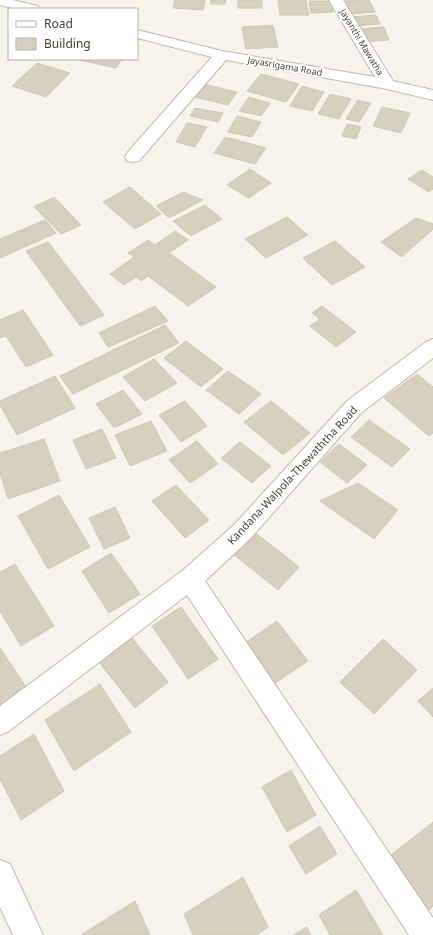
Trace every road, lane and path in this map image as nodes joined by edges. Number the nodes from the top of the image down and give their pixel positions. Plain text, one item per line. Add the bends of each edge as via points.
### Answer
1 (336, 0) edge
2 (0, 1) edge
3 (29, 8) edge
4 (138, 34) edge
5 (222, 55) junction
6 (388, 84) junction
7 (433, 95) edge
8 (133, 157) dead end
9 (433, 347) edge
10 (190, 579) junction
11 (0, 722) edge
12 (0, 874) edge
13 (28, 935) edge
14 (427, 935) edge

1 - 6 street, Jayanthi Mawatha
2 - 3 street
4 - 5 street, Jayasrigama Road
5 - 6 street, Jayasrigama Road
5 - 8 street
6 - 7 street, Jayasrigama Road
9 - 10 street, Kandana-Walpola-Thewaththa Road via 354,407 242,532
10 - 11 street, Kandana-Walpola-Thewaththa Road
10 - 14 street
12 - 13 street

